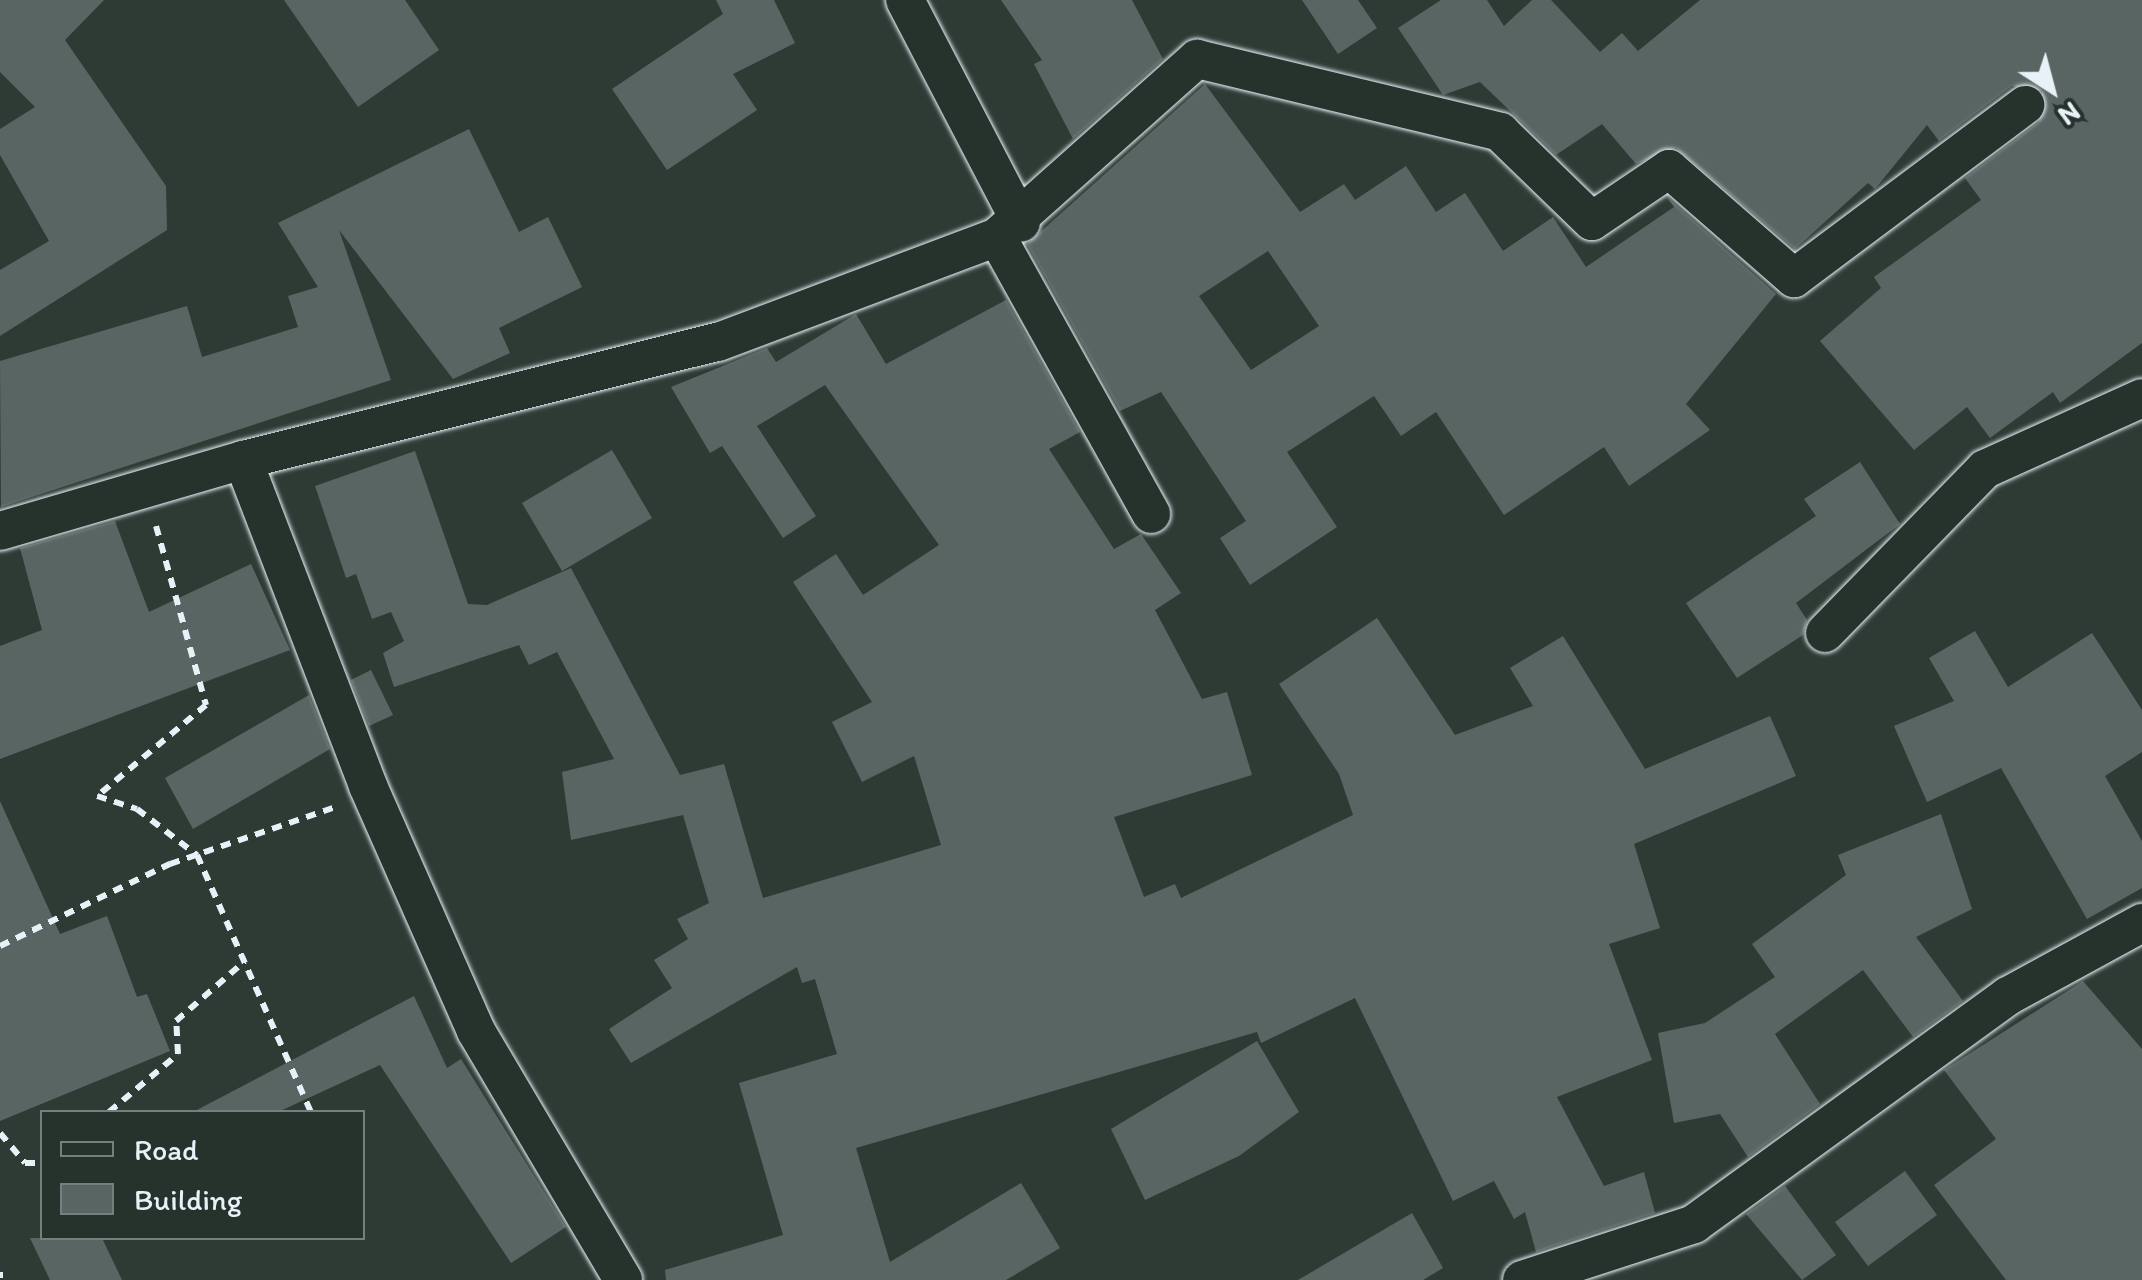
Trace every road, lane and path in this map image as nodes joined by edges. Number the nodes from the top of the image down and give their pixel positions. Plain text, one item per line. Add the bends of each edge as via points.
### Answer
1 (905, 0) edge
2 (2024, 104) dead end
3 (1009, 230) junction
4 (2142, 398) edge
5 (242, 460) junction
6 (149, 487) junction
7 (1151, 514) dead end
8 (0, 531) edge
9 (1825, 633) dead end
10 (368, 786) junction
11 (197, 856) junction
12 (2142, 923) edge
13 (0, 946) edge
14 (244, 961) junction
15 (111, 1110) edge
16 (311, 1110) edge
17 (0, 1134) edge
18 (40, 1163) edge
19 (623, 1280) edge
20 (1522, 1280) edge

1 - 3 street
2 - 3 street via 1794,278 1669,169 1592,221 1500,132 1197,59
3 - 5 street via 718,342
3 - 7 street
4 - 9 street via 1985,469
5 - 6 street
5 - 10 street
6 - 8 street
6 - 11 path via 166,578 206,704 97,796 138,809
10 - 11 path via 311,821
10 - 19 street via 476,1031
11 - 13 path
11 - 14 path
12 - 20 street via 2008,996 1694,1224
14 - 15 path via 176,1021 178,1054
14 - 16 path
17 - 18 path via 25,1163

